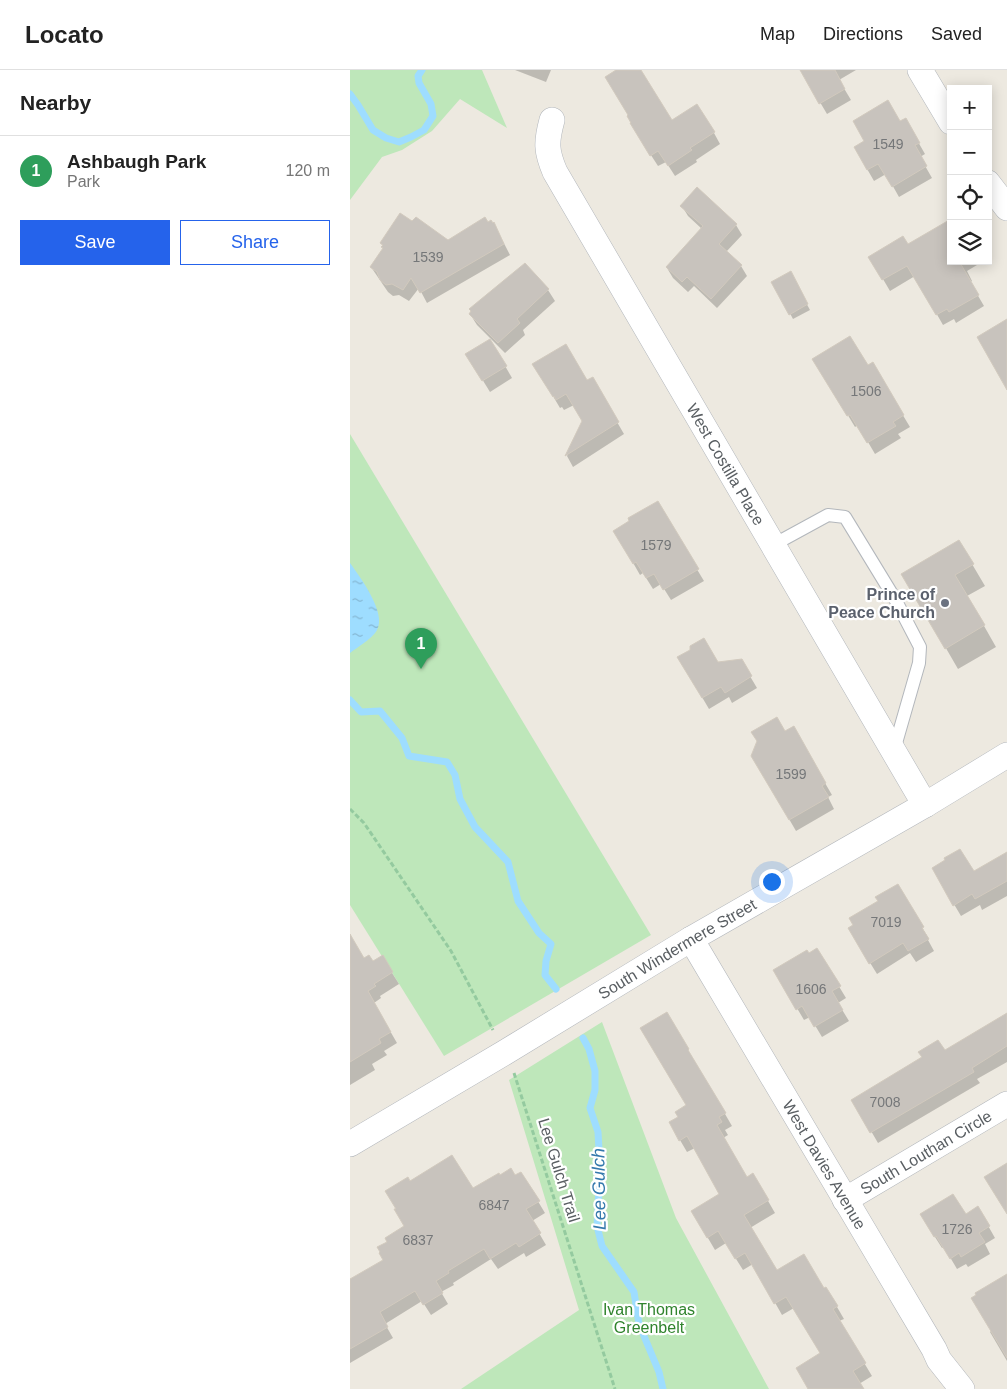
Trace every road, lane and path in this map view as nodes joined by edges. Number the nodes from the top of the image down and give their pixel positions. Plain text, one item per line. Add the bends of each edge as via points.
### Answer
1 (920, 70) edge
2 (947, 115) edge
3 (552, 120) dead end
4 (992, 188) edge
5 (1007, 208) edge
6 (773, 545) junction
7 (893, 752) junction
8 (1007, 755) edge
9 (924, 805) junction
10 (350, 809) edge
11 (691, 940) junction
12 (493, 1030) dead end
13 (514, 1072) dead end
14 (1007, 1104) edge
15 (350, 1144) edge
16 (845, 1200) junction
17 (615, 1389) edge
18 (962, 1389) edge

1 - 2 street
3 - 6 street, West Costilla Place via 547,138 549,158 555,172
4 - 5 street
6 - 7 street, West Costilla Place
6 - 7 lane via 828,515 845,517 895,599 920,647 919,663
7 - 9 street, West Costilla Place
8 - 9 street, South Windermere Street
9 - 11 street, South Windermere Street
10 - 12 path via 364,823 451,951
11 - 15 street, South Windermere Street
11 - 16 street, West Davies Avenue
13 - 17 path, Lee Gulch Trail
14 - 16 street, South Louthan Circle
16 - 18 street, West Davies Avenue via 939,1360

